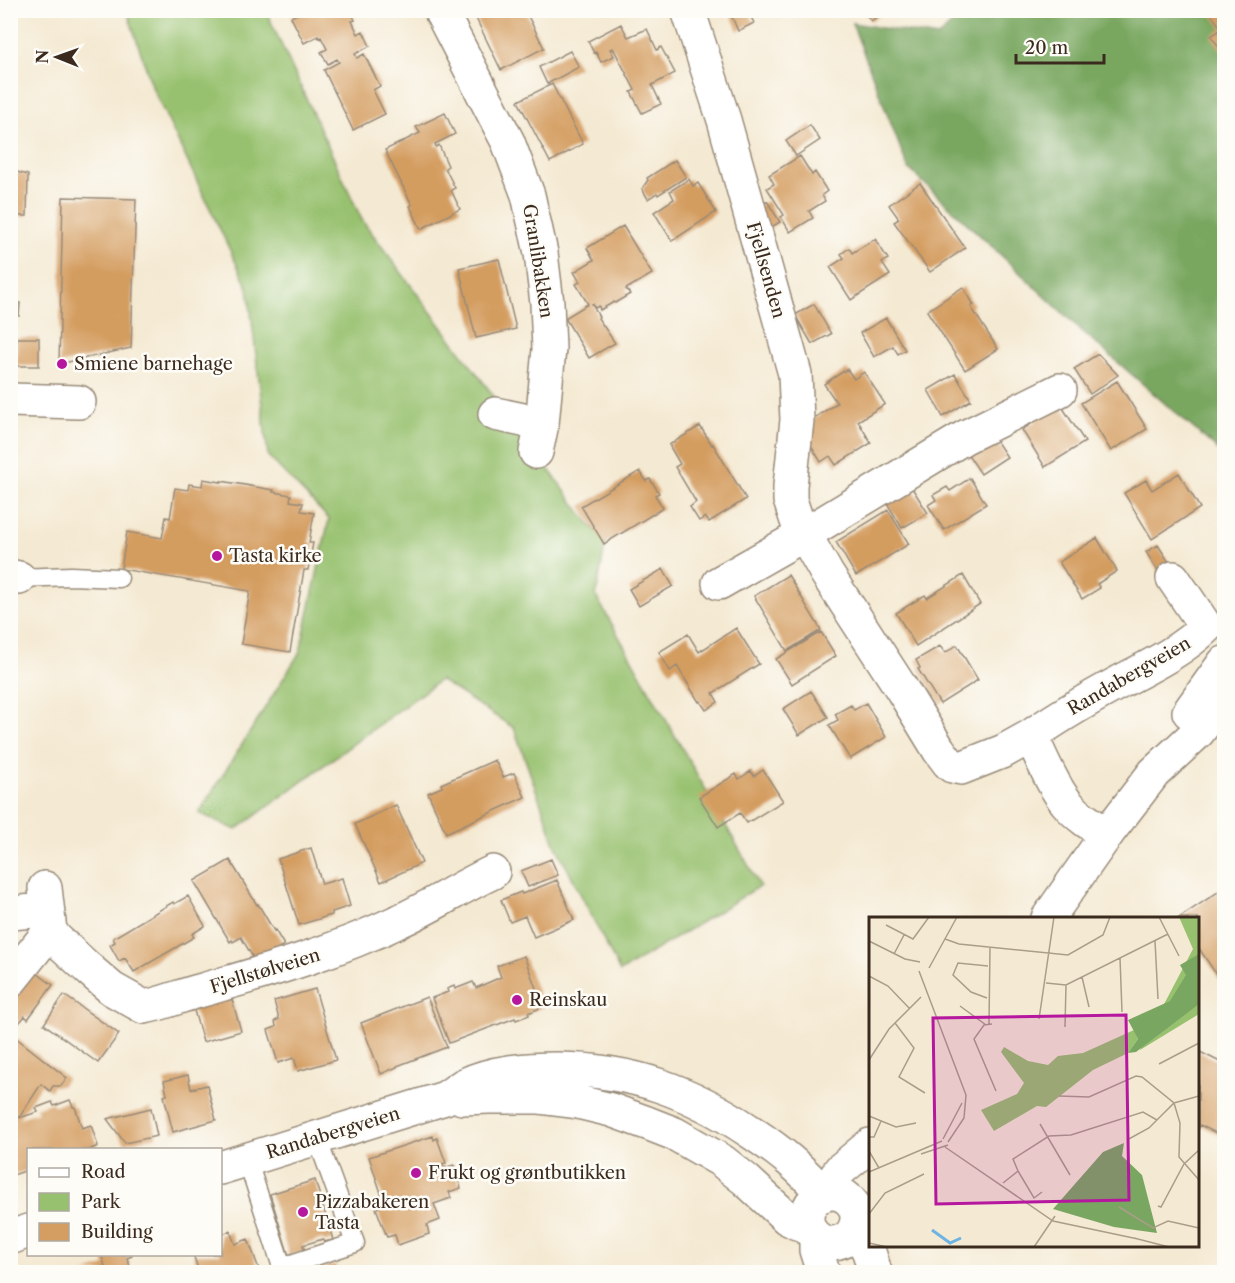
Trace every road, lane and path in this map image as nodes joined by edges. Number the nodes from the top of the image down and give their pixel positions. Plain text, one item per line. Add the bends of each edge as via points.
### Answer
1 (440, 10) edge
2 (688, 10) edge
3 (1060, 390) dead end
4 (10, 400) edge
5 (79, 402) dead end
6 (495, 414) dead end
7 (805, 534) junction
8 (15, 577) edge
9 (118, 578) dead end
10 (1173, 578) dead end
11 (719, 583) dead end
12 (1224, 663) edge
13 (1224, 698) edge
14 (1031, 736) junction
15 (1154, 773) junction
16 (1107, 834) junction
17 (493, 872) dead end
18 (47, 910) junction
19 (10, 913) edge
20 (1049, 917) edge
21 (10, 981) edge
22 (445, 1098) junction
23 (317, 1138) junction
24 (869, 1146) edge
25 (234, 1163) edge
26 (827, 1194) junction
27 (861, 1217) edge
28 (27, 1231) edge
29 (812, 1232) junction
30 (10, 1238) edge
31 (823, 1272) edge
32 (874, 1272) edge

1 - 6 street, Granlibakken via 508,142 528,195 541,253 549,349 539,438
2 - 7 street, Fjellsenden via 724,120 795,374 797,420 790,500
3 - 7 street via 965,437
4 - 5 street
7 - 11 street
7 - 14 street, Fjellsenden via 952,766 961,768
8 - 9 lane
10 - 14 street, Randabergveien via 1206,627 1168,656
12 - 15 street via 1183,720
13 - 15 street via 1198,732
14 - 16 street via 1066,802 1084,820
15 - 16 street
16 - 20 street
17 - 18 street, Fjellstølveien via 360,940 144,1007 112,988 56,939
18 - 19 street
18 - 21 street
22 - 23 street, Randabergveien
22 - 26 street, Randabergveien via 466,1084 519,1071 581,1069 616,1073 666,1087 720,1112 795,1164
22 - 29 street, Randabergveien via 538,1097 578,1102 647,1123 722,1161 787,1218
23 - 25 street, Randabergveien
23 - 25 lane via 355,1243 282,1267
24 - 26 street via 840,1170
26 - 27 street via 846,1197
26 - 29 street via 810,1207 807,1216
27 - 29 street via 851,1235 834,1244 824,1242
27 - 32 street
28 - 30 street
29 - 31 street

